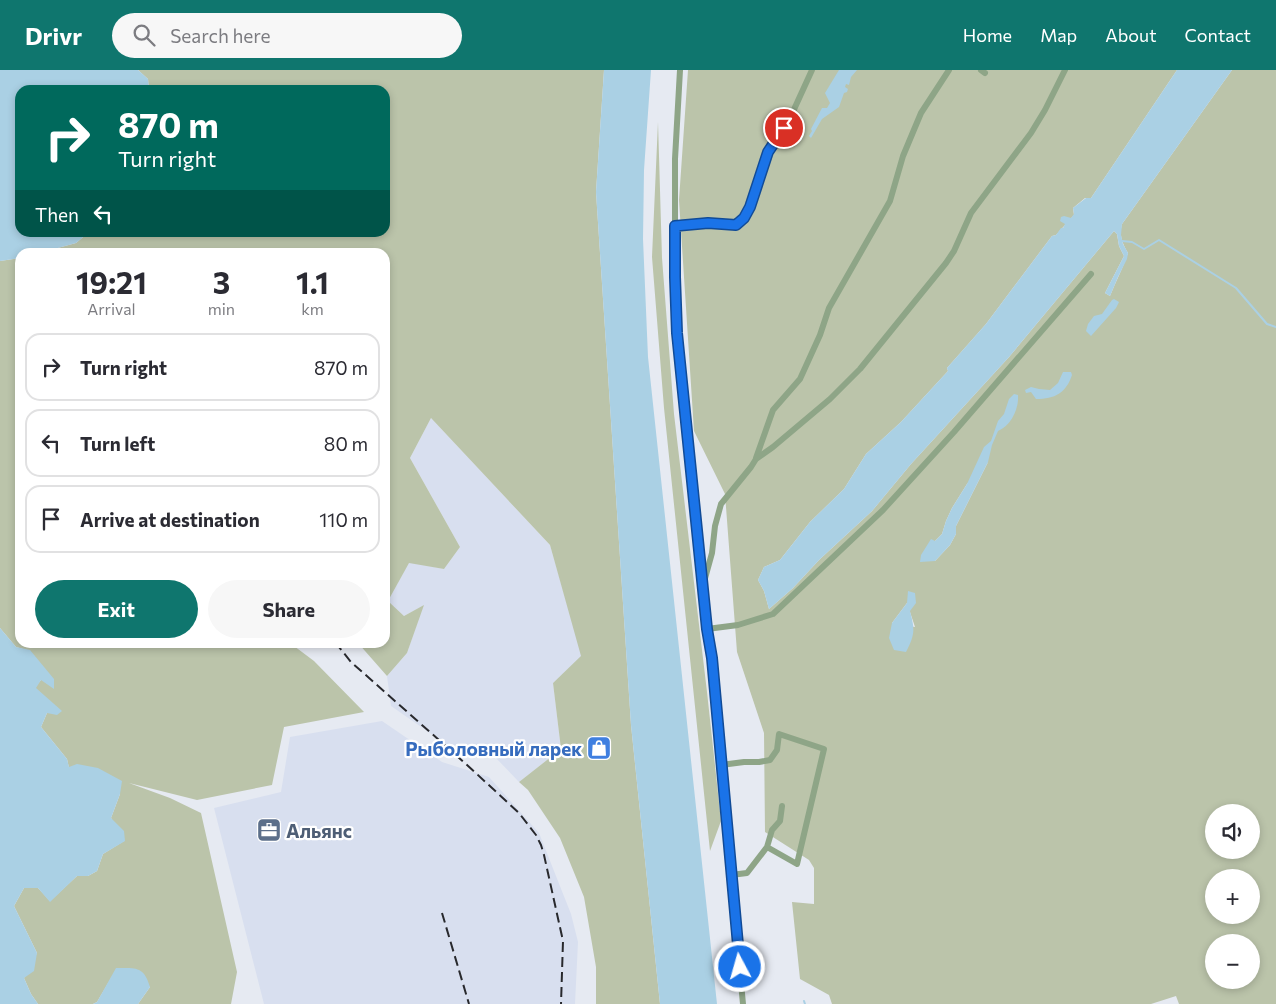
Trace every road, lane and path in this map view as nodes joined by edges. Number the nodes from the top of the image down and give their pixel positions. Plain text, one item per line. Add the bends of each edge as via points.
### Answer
1 (680, 70) edge
2 (812, 70) edge
3 (949, 70) edge
4 (1065, 70) edge
5 (675, 226) junction
6 (1091, 274) dead end
7 (756, 459) junction
8 (704, 586) junction
9 (707, 629) junction
10 (721, 765) junction
11 (782, 806) dead end
12 (767, 847) junction
13 (731, 875) junction
14 (744, 1004) edge

1 - 5 street
2 - 5 street via 791,116 768,152 744,218 736,225
3 - 7 street via 921,112 890,200 829,308 800,379 773,410
4 - 7 street via 1031,133 972,213 946,263 860,369 823,405
5 - 8 street via 677,333
6 - 9 street via 883,510 773,614
7 - 8 street via 721,504
8 - 9 street
9 - 10 street
10 - 12 street via 770,760 777,750 779,734 824,749 797,864
10 - 13 street
11 - 12 street via 780,821 772,830
12 - 13 street via 747,873
13 - 14 street

